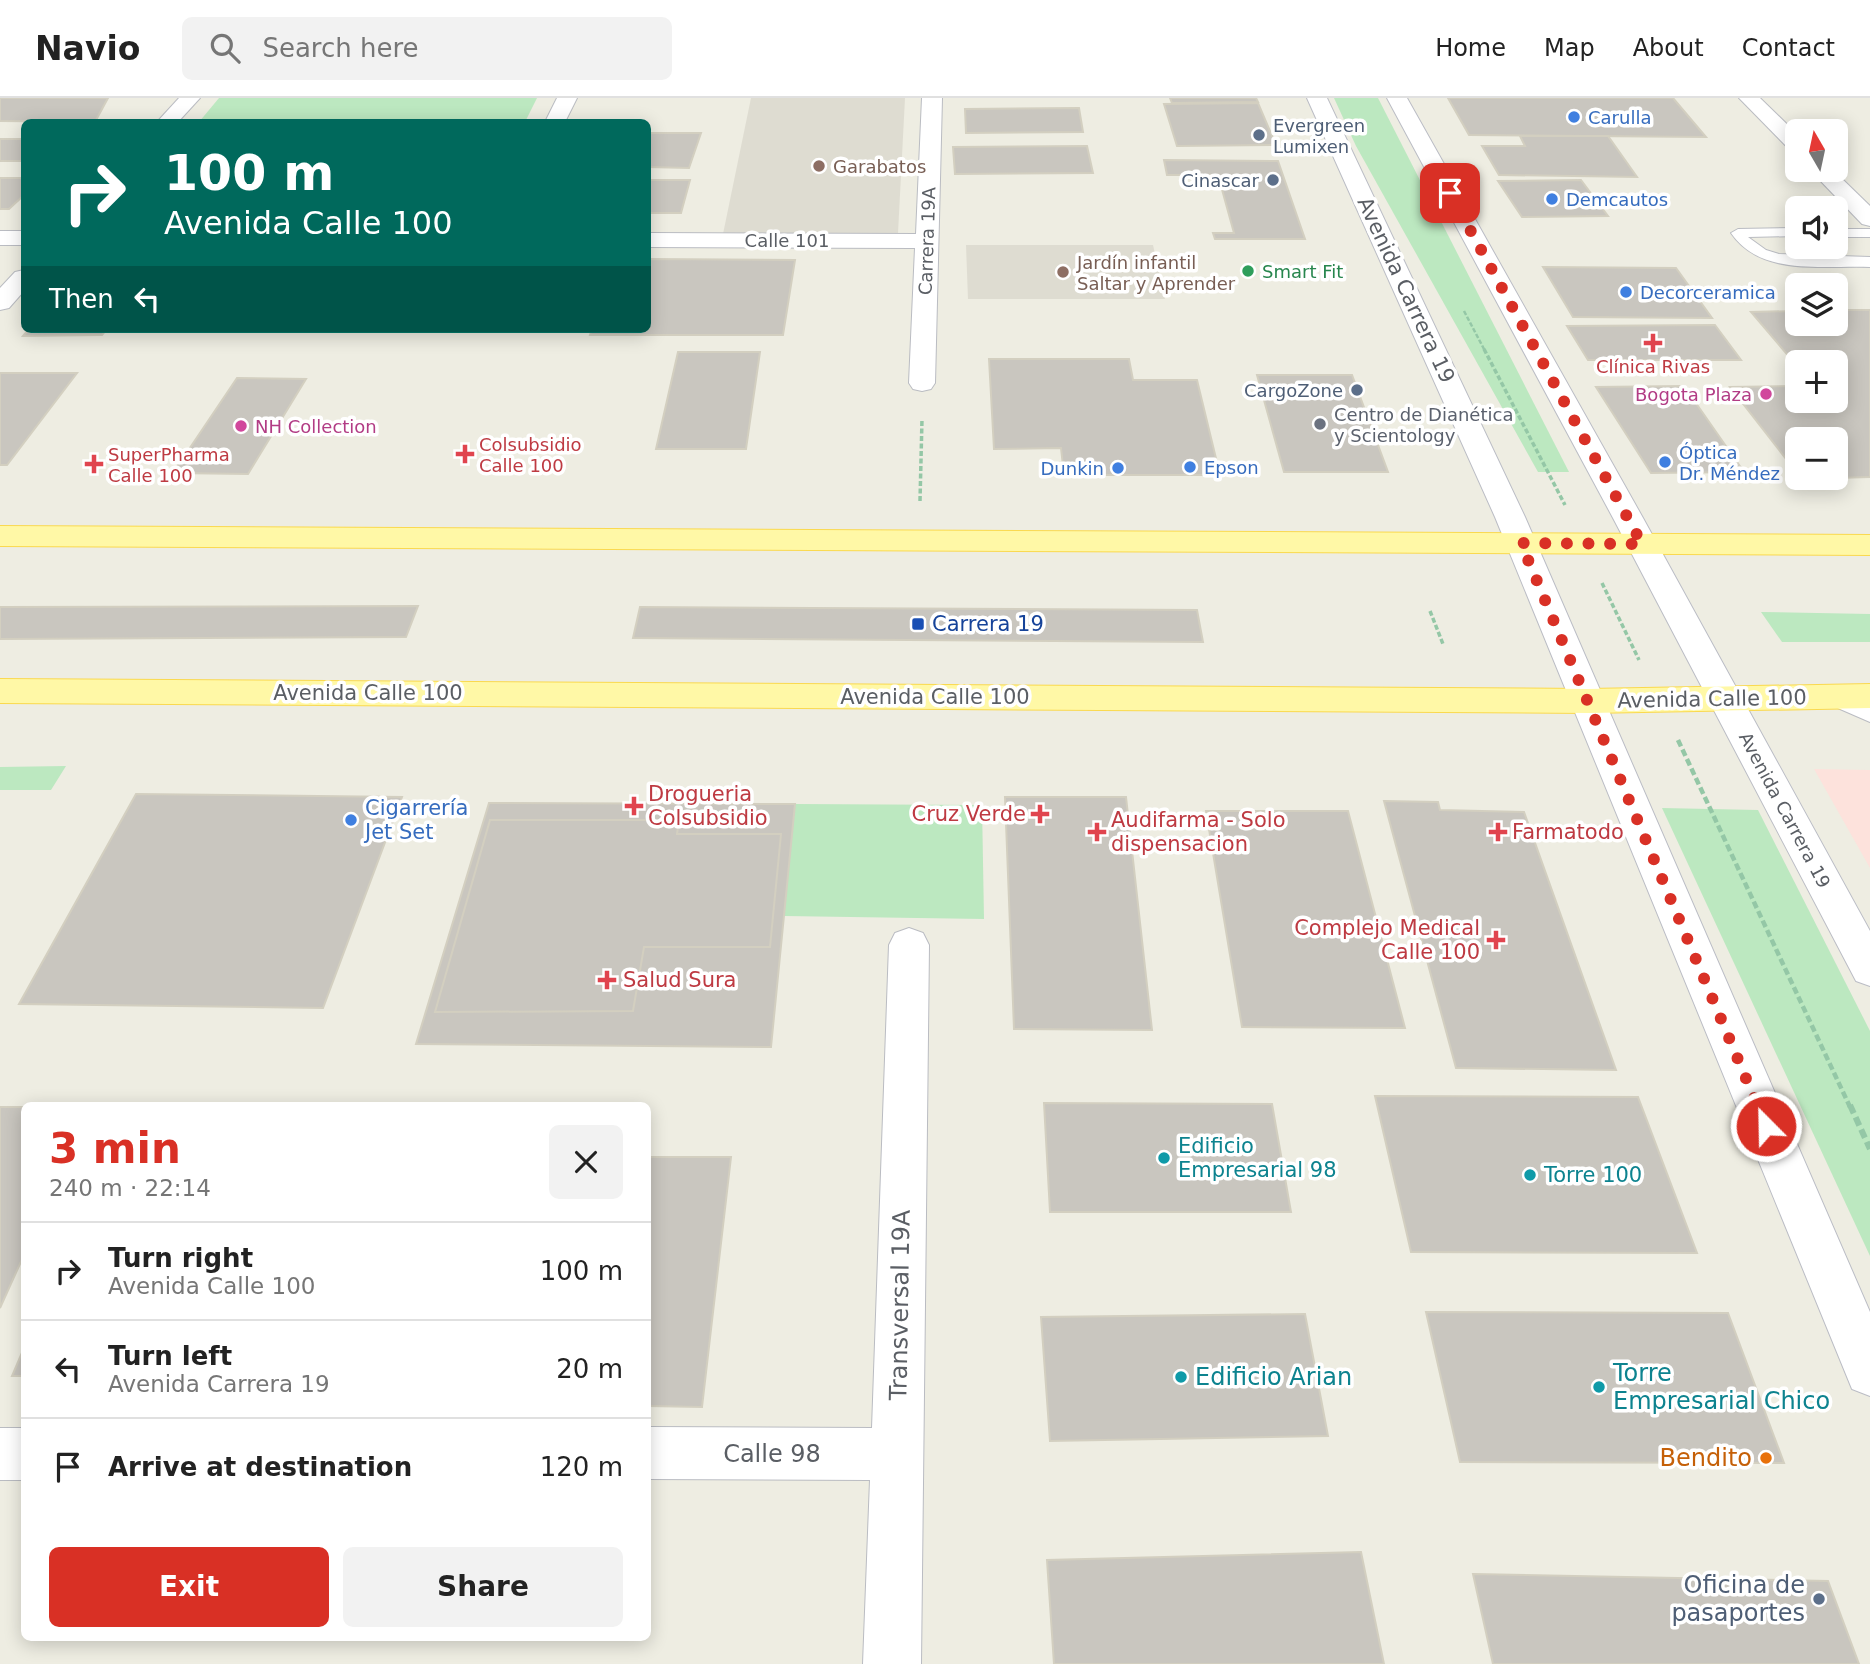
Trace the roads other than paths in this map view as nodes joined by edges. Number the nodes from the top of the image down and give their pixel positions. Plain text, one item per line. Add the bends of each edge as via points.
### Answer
1 (190, 98) edge
2 (567, 98) edge
3 (932, 98) edge
4 (1317, 98) edge
5 (1397, 98) edge
6 (1749, 98) edge
7 (170, 119) edge
8 (556, 119) edge
9 (1785, 134) edge
10 (1833, 182) edge
11 (1870, 219) edge
12 (1785, 232) edge
13 (1848, 233) edge
14 (1870, 233) edge
15 (0, 238) edge
16 (21, 238) edge
17 (651, 240) edge
18 (927, 241) junction
19 (1870, 262) edge
20 (21, 280) edge
21 (0, 303) edge
22 (922, 383) road end
23 (0, 536) edge
24 (1521, 543) junction
25 (1642, 544) junction
26 (1870, 545) edge
27 (6, 694) edge
28 (1870, 696) edge
29 (1832, 697) junction
30 (1725, 699) junction
31 (1588, 701) junction
32 (1870, 714) edge
33 (909, 945) dead end
34 (1870, 969) edge
35 (1870, 1371) edge
36 (651, 1453) edge
37 (0, 1454) edge
38 (21, 1454) edge
39 (897, 1454) junction
40 (892, 1664) edge

1 - 7 main road
2 - 8 main road
3 - 18 main road, Carrera 19A
4 - 24 main road, Avenida Carrera 19
5 - 25 main road, Avenida Carrera 19
6 - 9 main road
10 - 11 main road
12 - 19 lane via 1738,233 1755,253 1765,257
13 - 14 lane
15 - 16 main road
17 - 18 main road, Calle 101
18 - 22 main road, Carrera 19A
20 - 21 main road
23 - 24 main road
24 - 25 main road
24 - 31 main road, Avenida Carrera 19
25 - 26 main road
25 - 30 main road, Avenida Carrera 19
27 - 31 main road, Avenida Calle 100
28 - 29 main road, Avenida Calle 100
29 - 30 main road, Avenida Calle 100
29 - 32 lane
30 - 31 main road, Avenida Calle 100
30 - 34 main road, Avenida Carrera 19
31 - 35 main road, Avenida Carrera 19
33 - 39 main road, Transversal 19A
36 - 39 main road, Calle 98
37 - 38 main road
39 - 40 main road, Transversal 19A

